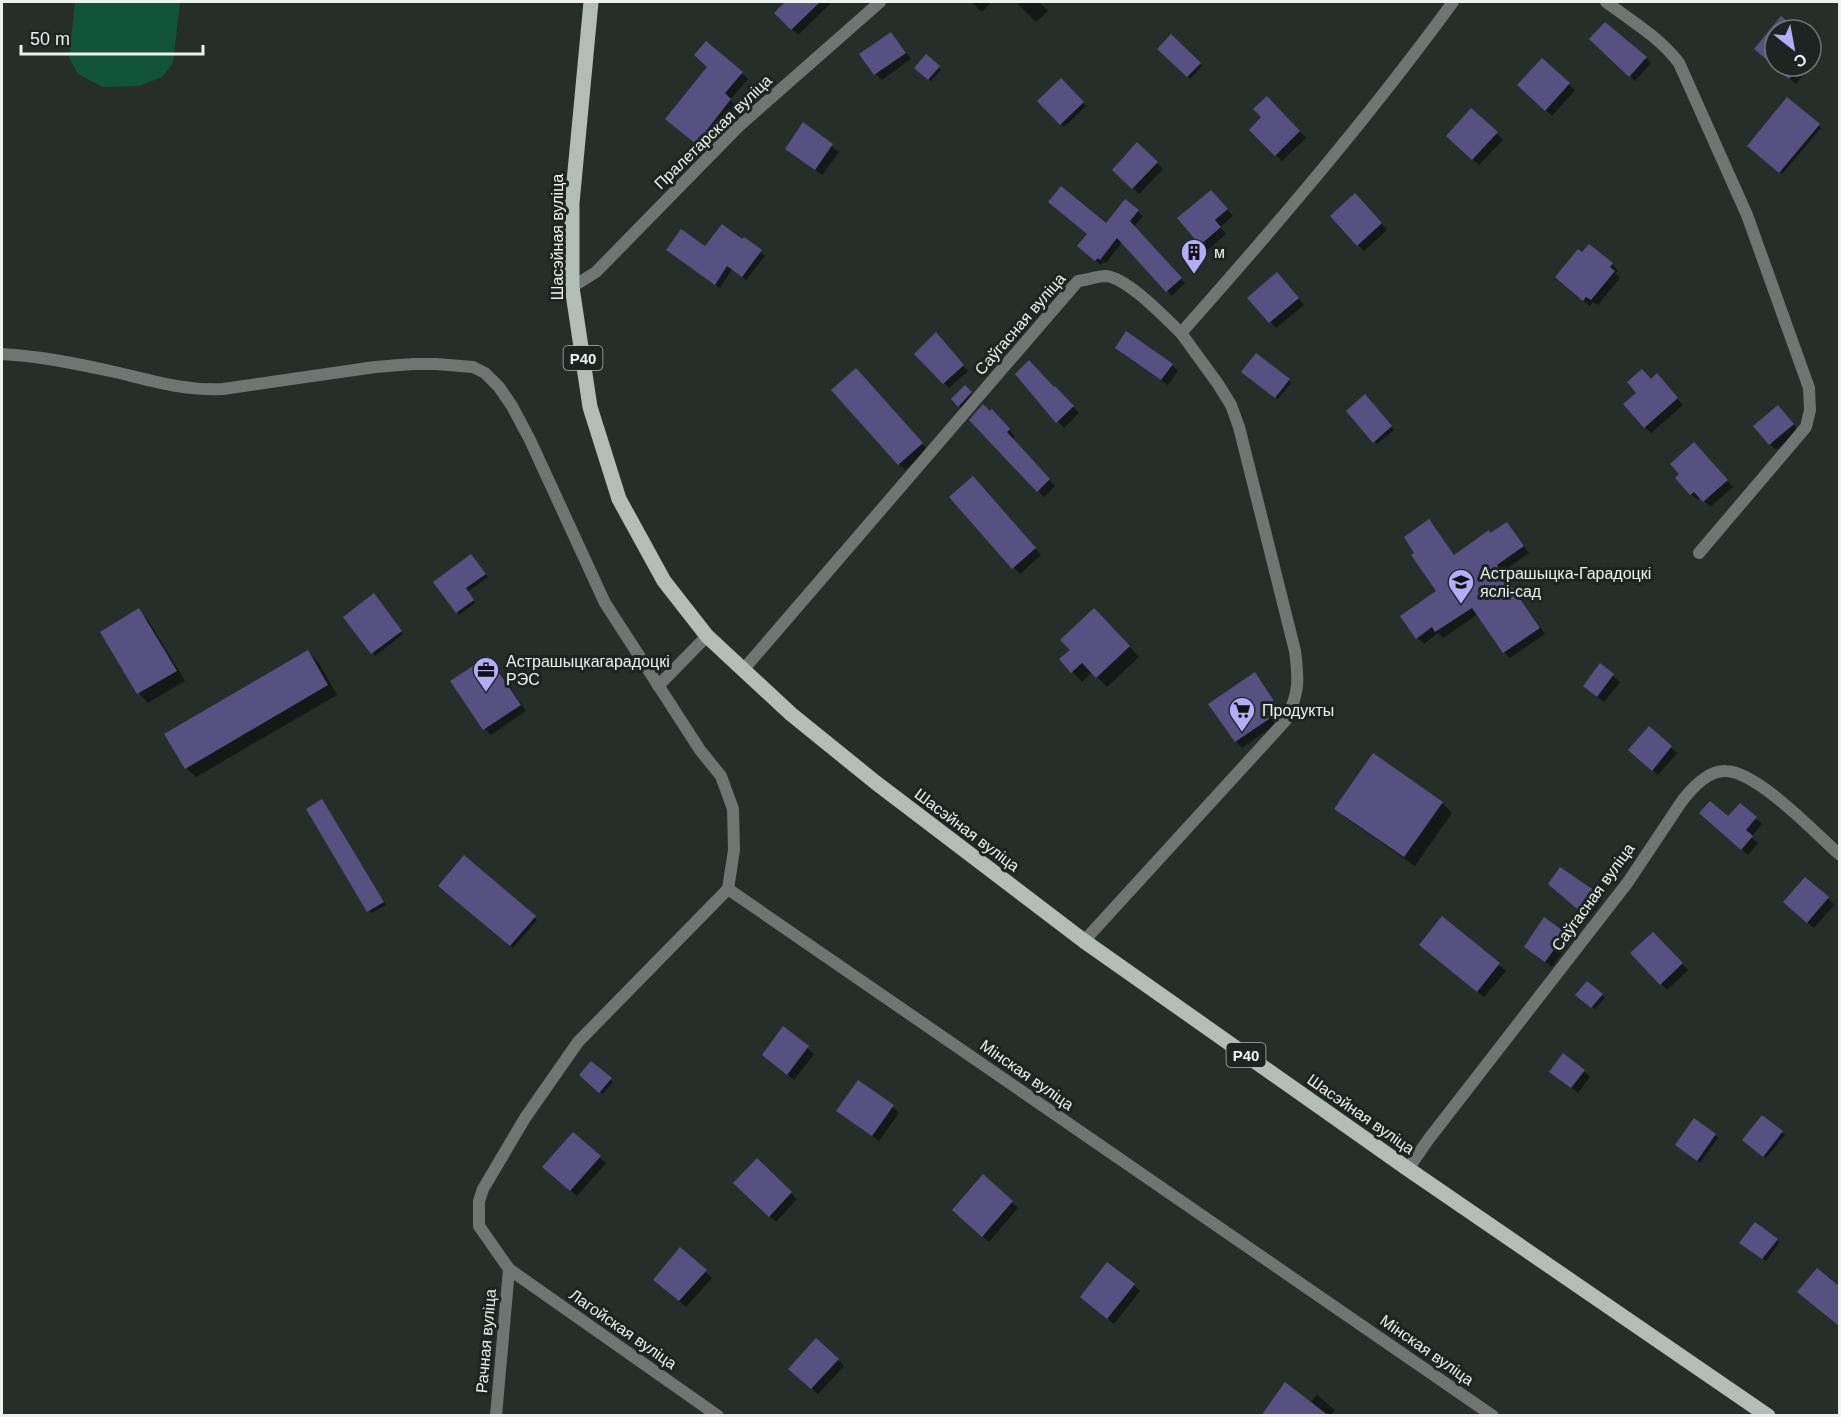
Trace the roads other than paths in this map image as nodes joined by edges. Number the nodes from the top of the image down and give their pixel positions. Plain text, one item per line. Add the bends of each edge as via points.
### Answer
1 (591, 2) edge
2 (880, 2) edge
3 (1454, 2) edge
4 (1606, 2) edge
5 (572, 287) junction
6 (1181, 333) junction
7 (2, 354) edge
8 (1699, 554) dead end
9 (707, 636) junction
10 (742, 670) junction
11 (658, 686) junction
12 (1839, 855) edge
13 (728, 889) junction
14 (1084, 941) junction
15 (1408, 1169) junction
16 (509, 1269) junction
17 (496, 1416) edge
18 (718, 1416) edge
19 (1493, 1416) edge
20 (1768, 1416) edge

1 - 5 main road, Шасэйная вуліца / Р40 via 572,203
2 - 5 street, Пралетарская вуліца via 738,127 596,272
3 - 6 street via 1323,170
4 - 8 street via 1657,40 1679,63 1747,215 1809,388 1806,427
5 - 9 main road, Шасэйная вуліца / Р40 via 590,407 619,499 664,580
6 - 10 street, Саўгасная вуліца via 1136,291 1119,281 1106,276 1078,281
6 - 14 street, Саўгасная вуліца via 1231,405 1239,427 1299,678 1286,720
7 - 11 street via 63,361 204,390 413,364 473,367 485,373 512,406 605,603
9 - 10 main road, Шасэйная вуліца / Р40
9 - 11 street
10 - 14 main road, Шасэйная вуліца / Р40 via 875,782
11 - 13 street via 721,776 733,809 734,850
12 - 15 street, Саўгасная вуліца via 1768,790 1746,776 1726,771 1712,774 1686,796 1628,882
13 - 16 street, Лагойская вуліца via 578,1042 483,1189 478,1201 479,1226
13 - 19 street, Мінская вуліца
14 - 15 main road, Шасэйная вуліца / Р40
15 - 20 main road, Шасэйная вуліца / Р40
16 - 17 street, Рачная вуліца
16 - 18 street, Лагойская вуліца

